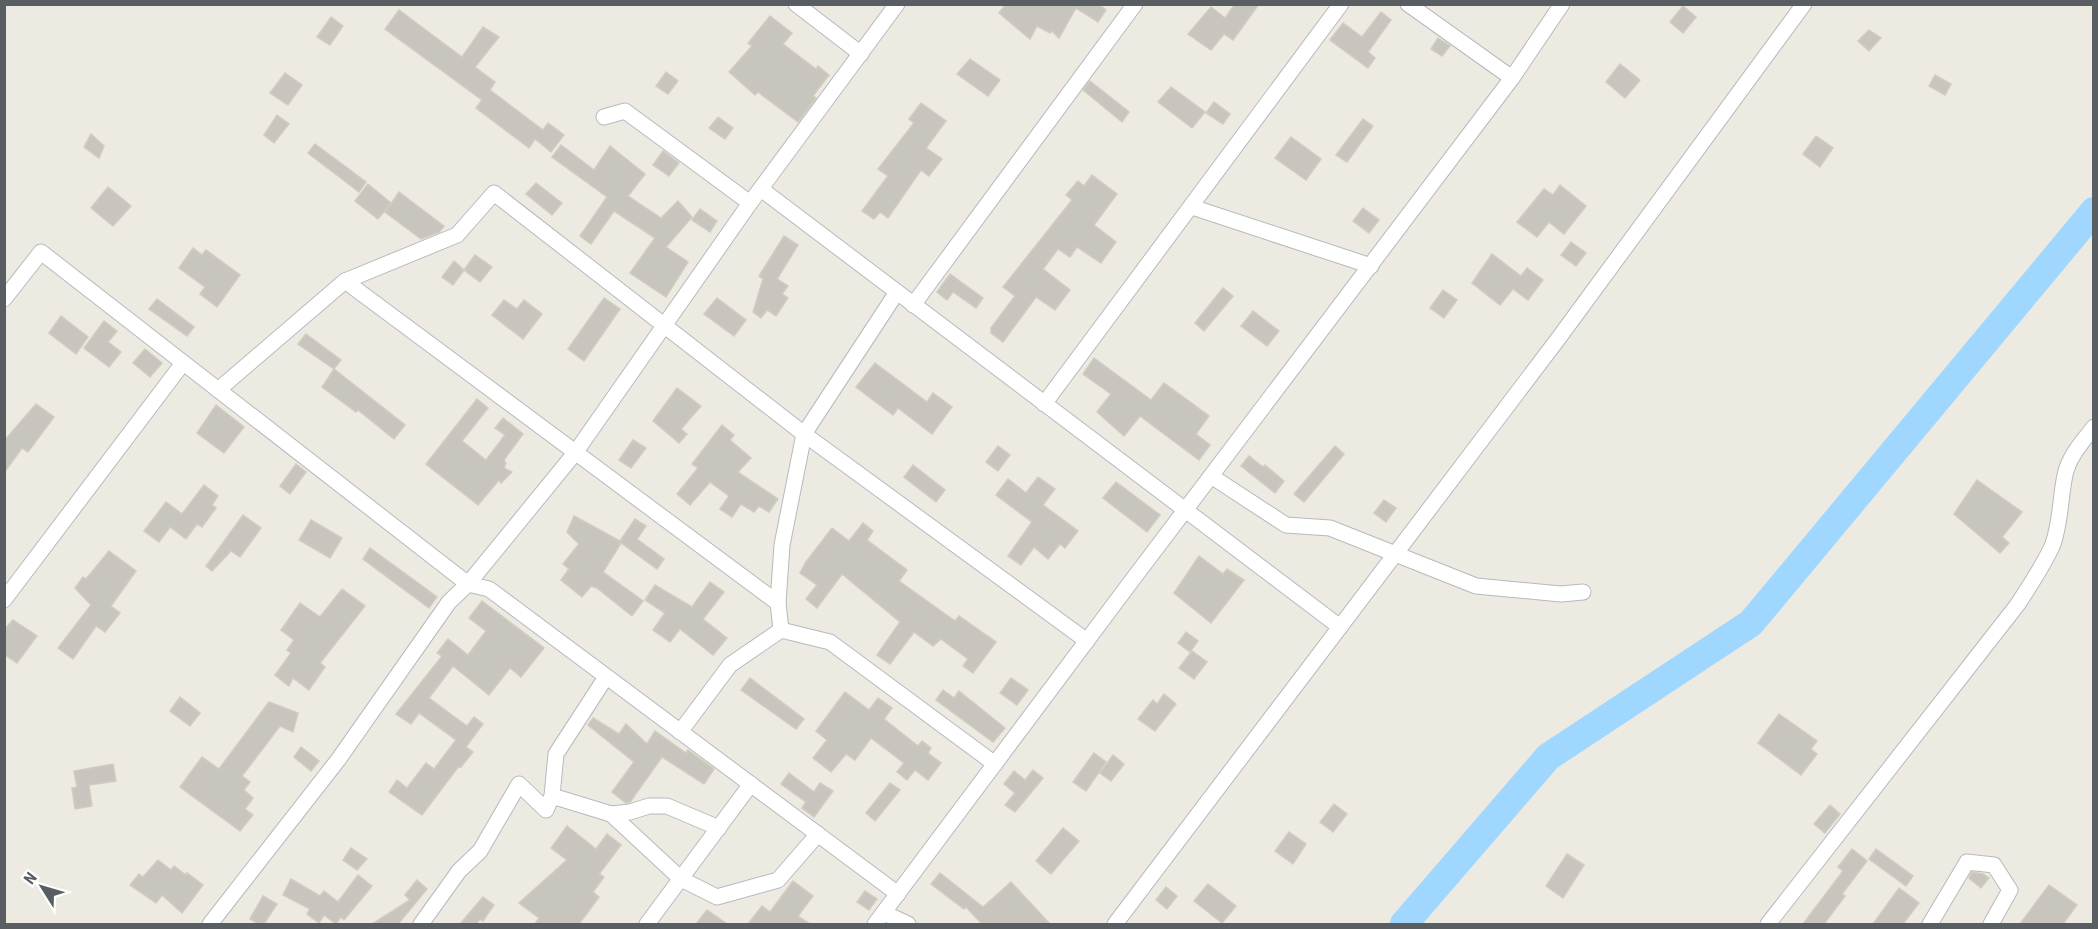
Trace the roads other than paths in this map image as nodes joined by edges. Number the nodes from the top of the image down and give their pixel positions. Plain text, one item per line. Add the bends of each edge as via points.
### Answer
1 (796, 4) edge
2 (897, 4) edge
3 (1135, 4) edge
4 (1341, 4) edge
5 (1408, 4) edge
6 (1562, 4) edge
7 (1804, 4) edge
8 (861, 54) junction
9 (1512, 78) junction
10 (604, 117) dead end
11 (761, 189) junction
12 (750, 203) junction
13 (1192, 207) junction
14 (1371, 266) junction
15 (345, 281) junction
16 (897, 292) junction
17 (4, 299) edge
18 (914, 305) junction
19 (663, 326) junction
20 (183, 363) junction
21 (218, 390) junction
22 (1044, 404) junction
23 (2094, 427) edge
24 (804, 434) junction
25 (575, 453) junction
26 (1211, 476) junction
27 (1185, 510) junction
28 (1395, 555) junction
29 (468, 584) junction
30 (1582, 592) dead end
31 (4, 600) edge
32 (778, 603) junction
33 (1340, 627) junction
34 (781, 630) junction
35 (1087, 641) junction
36 (606, 677) junction
37 (680, 732) junction
38 (995, 764) junction
39 (751, 784) junction
40 (552, 796) junction
41 (611, 814) junction
42 (718, 828) junction
43 (818, 834) junction
44 (681, 879) junction
45 (898, 894) junction
46 (880, 919) edge
47 (210, 924) edge
48 (421, 924) edge
49 (647, 924) edge
50 (908, 924) edge
51 (1115, 924) edge
52 (1768, 924) edge
53 (1930, 924) edge
54 (1991, 924) edge

1 - 8 street
2 - 8 street
3 - 18 street
4 - 13 street
5 - 9 street
6 - 9 street
7 - 28 street
8 - 11 street
9 - 14 street
10 - 12 street via 626,111
11 - 12 street
11 - 16 street
12 - 19 street
13 - 14 street
13 - 22 street
14 - 26 street
15 - 19 street via 457,236 494,193
15 - 21 street
15 - 25 street
16 - 18 street
16 - 24 street
17 - 20 street via 41,252
18 - 22 street
19 - 24 street
19 - 25 street
20 - 21 street
20 - 31 street
21 - 29 street
22 - 27 street
23 - 52 street via 2070,459 2053,542 2018,604
24 - 32 street via 782,545
24 - 35 street
25 - 29 street
25 - 32 street
26 - 27 street
26 - 28 street via 1286,525 1330,528
27 - 33 street
27 - 35 street
28 - 30 street via 1476,586 1561,594
28 - 33 street
29 - 36 street via 489,589
29 - 47 street via 432,625 338,760
32 - 34 street
33 - 51 street
34 - 37 street via 730,665
34 - 38 street via 830,642
35 - 38 street
36 - 37 street
36 - 40 street via 556,754
37 - 39 street
38 - 45 street
39 - 42 street
39 - 43 street
40 - 41 street
40 - 48 street via 546,810 519,784 480,851 459,871
41 - 42 street via 667,806
41 - 44 street
42 - 44 street
43 - 44 street via 778,880 717,897
43 - 45 street
44 - 49 street
45 - 46 street
46 - 50 street
53 - 54 street via 1967,862 1994,865 2010,890

